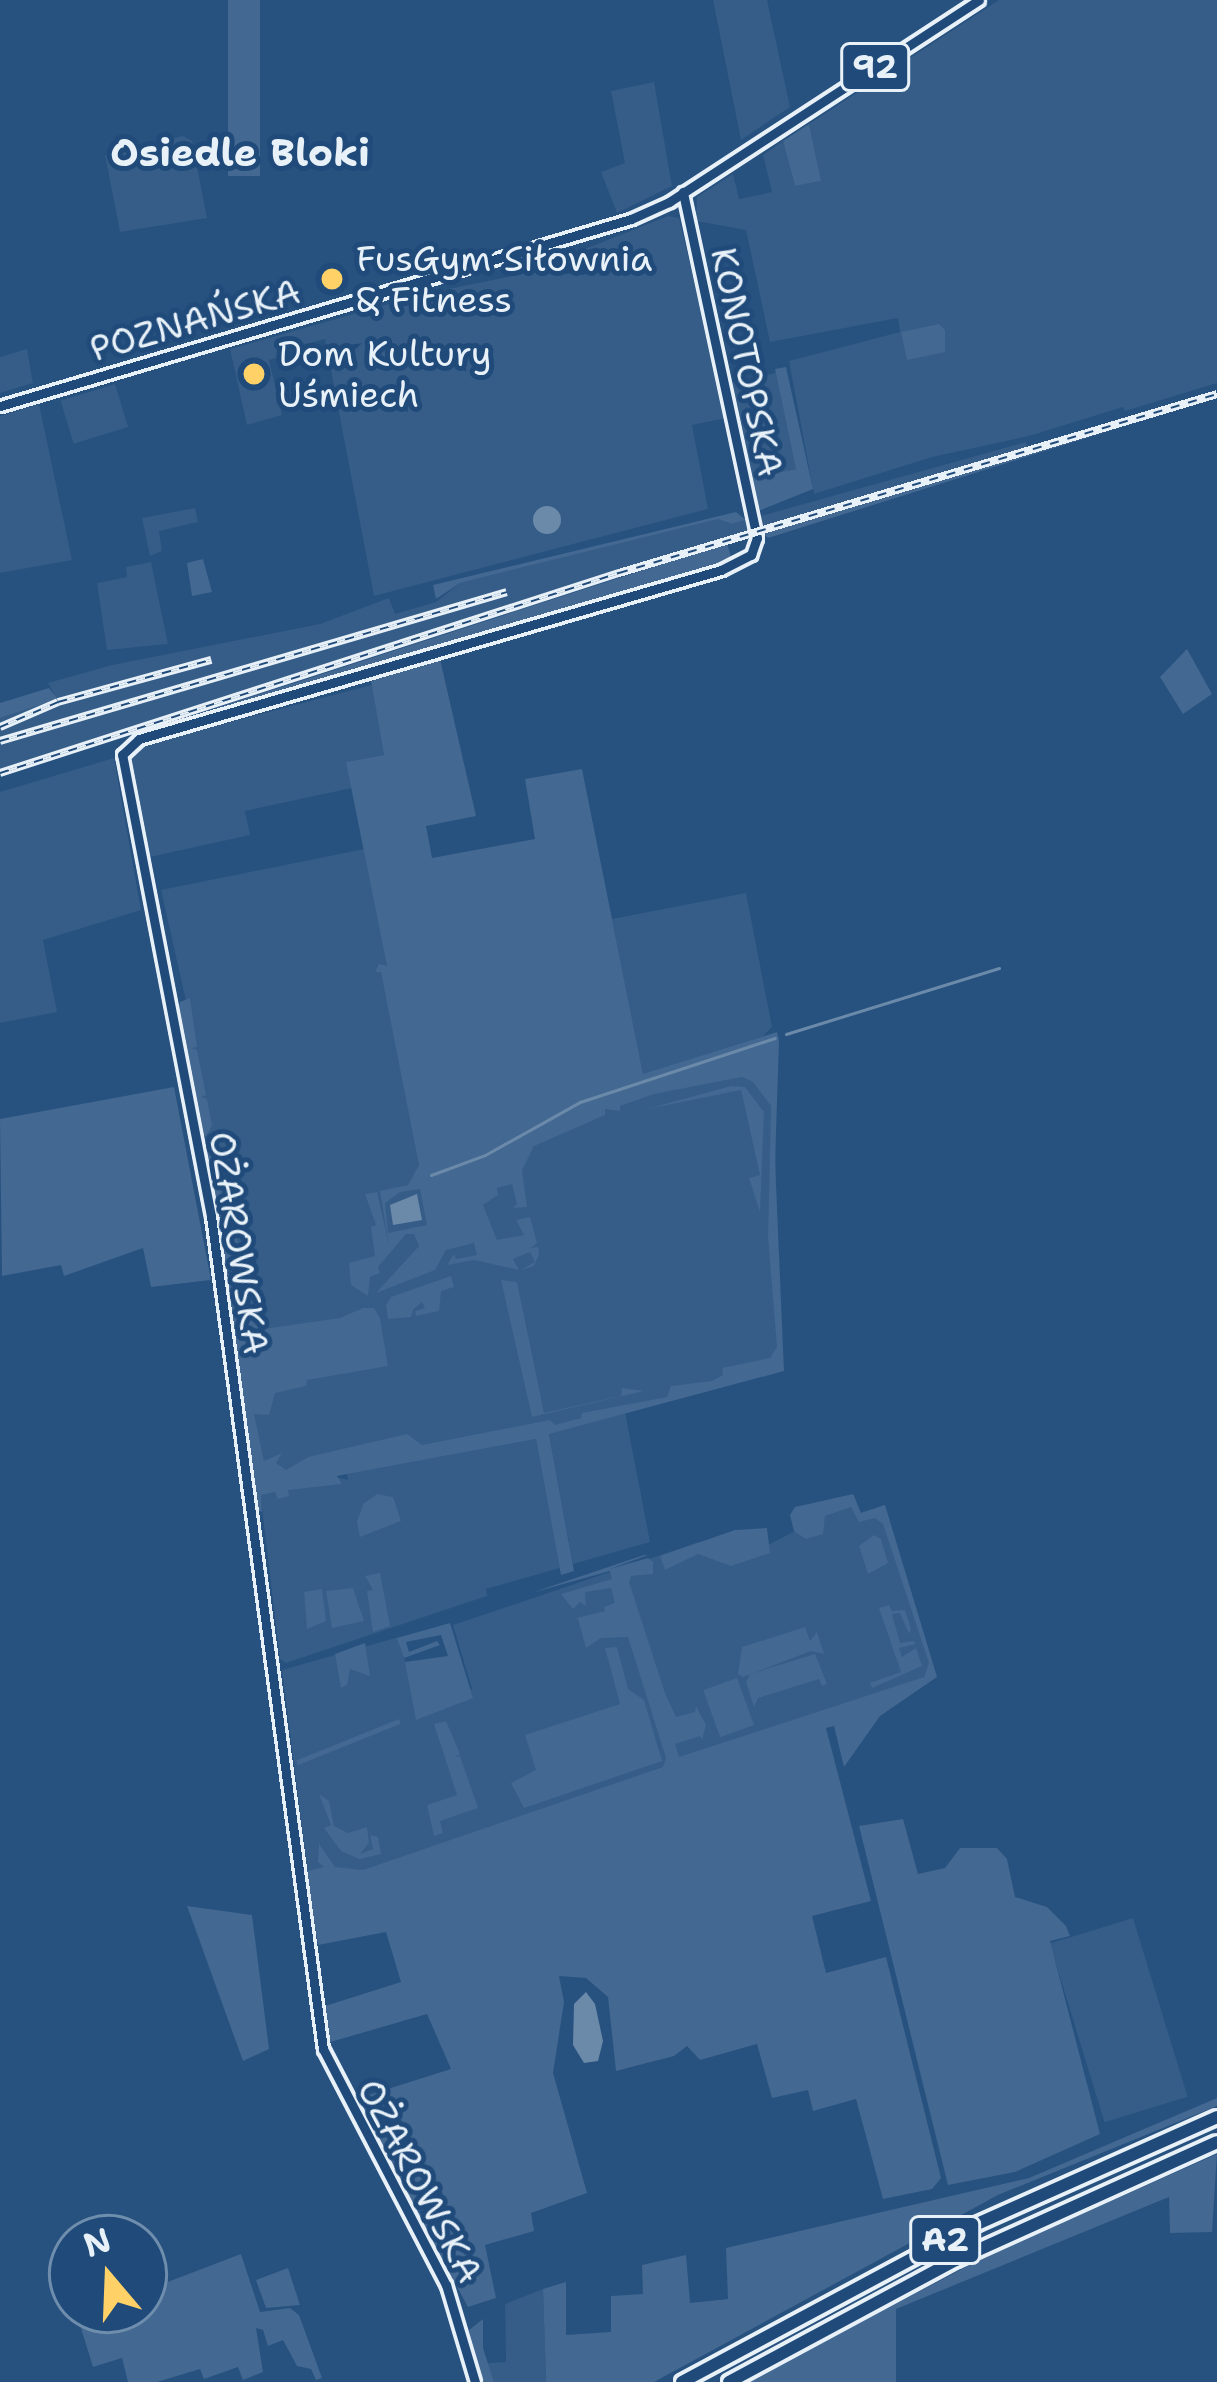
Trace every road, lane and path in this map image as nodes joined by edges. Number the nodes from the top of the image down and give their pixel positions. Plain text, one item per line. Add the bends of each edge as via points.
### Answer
1 (979, 0) edge
2 (683, 192) junction
3 (0, 406) edge
4 (757, 544) joint
5 (1217, 2117) edge
6 (1217, 2142) edge
7 (475, 2382) edge
8 (682, 2382) edge
9 (729, 2382) edge

1 - 2 main road, POZNAŃSKA / 92
2 - 3 main road, POZNAŃSKA / 92 via 631,219
2 - 4 main road, KONOTOPSKA
4 - 7 main road, OŻAROWSKA via 728,568 140,739 122,755 214,1234 323,2049 446,2285
5 - 8 highway, A2 via 977,2224
6 - 9 highway via 956,2260

